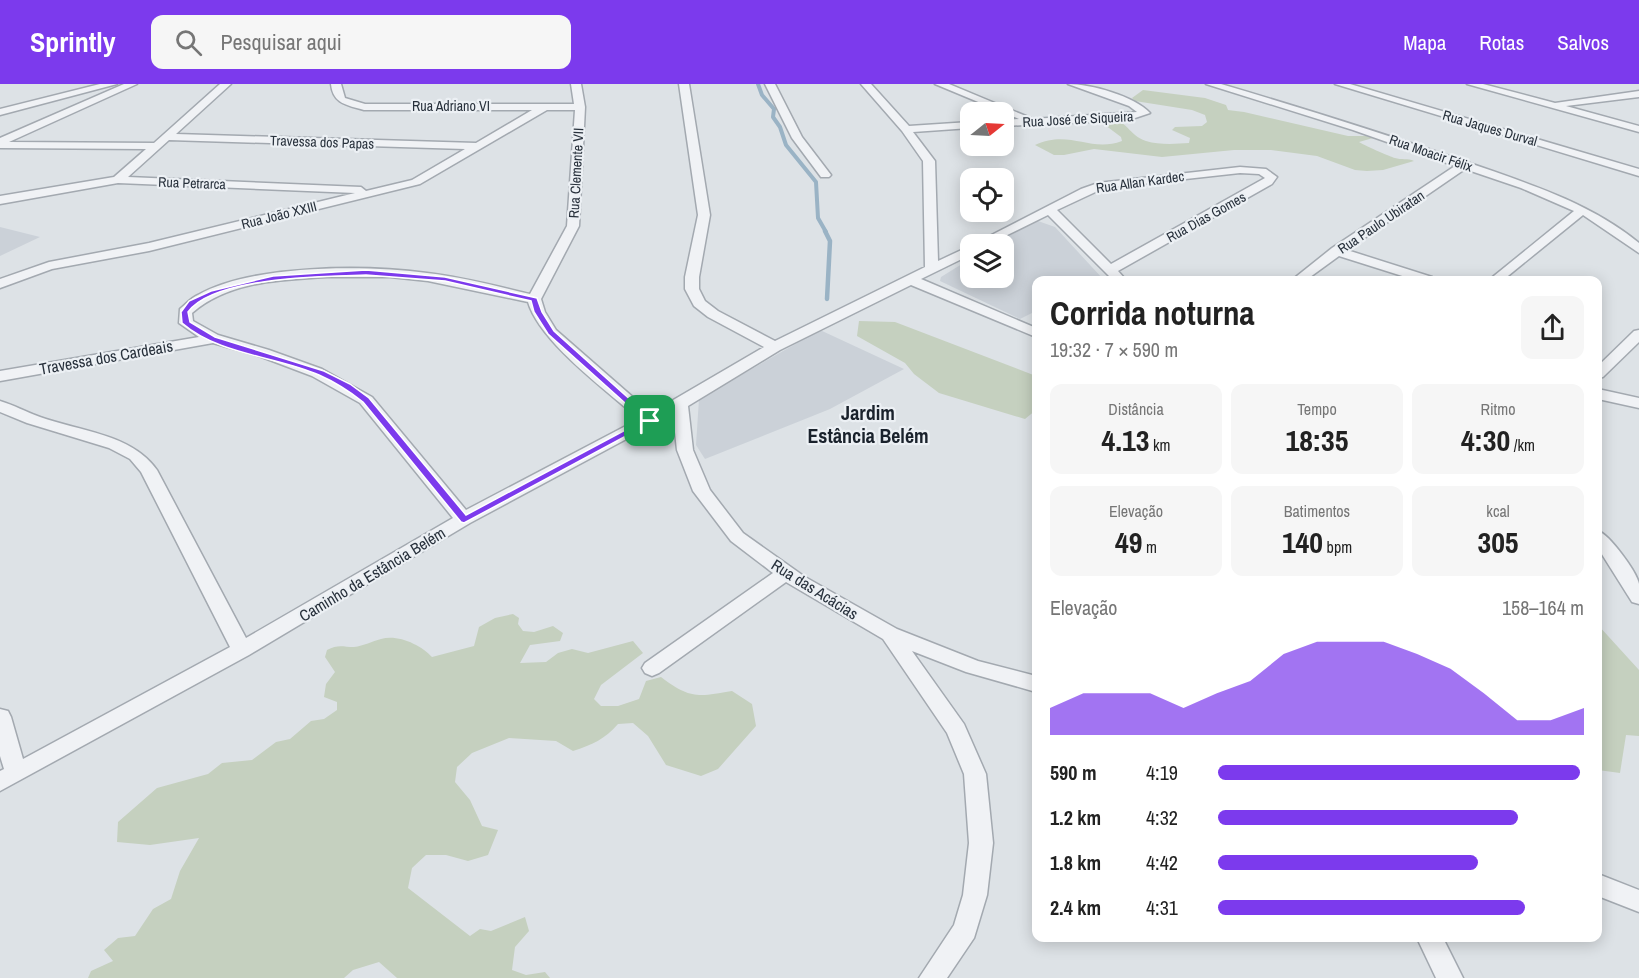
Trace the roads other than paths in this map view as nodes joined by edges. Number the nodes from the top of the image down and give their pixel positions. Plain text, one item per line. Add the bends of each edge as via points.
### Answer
1 (112, 84) edge
2 (132, 84) edge
3 (226, 84) edge
4 (336, 84) edge
5 (576, 84) edge
6 (684, 84) edge
7 (770, 84) edge
8 (866, 84) edge
9 (940, 84) edge
10 (1073, 84) edge
11 (1211, 84) edge
12 (1340, 84) edge
13 (1472, 84) edge
14 (1639, 94) edge
15 (1552, 105) junction
16 (580, 106) junction
17 (543, 108) junction
18 (0, 112) edge
19 (1032, 121) junction
20 (1014, 122) edge
21 (960, 126) edge
22 (906, 129) junction
23 (1639, 129) edge
24 (165, 137) junction
25 (0, 144) edge
26 (155, 146) junction
27 (480, 146) junction
28 (1464, 165) junction
29 (1240, 170) joint
30 (1639, 173) edge
31 (825, 175) dead end
32 (118, 180) junction
33 (386, 191) junction
34 (0, 200) edge
35 (1049, 209) junction
36 (1582, 210) junction
37 (1000, 234) edge
38 (1639, 249) edge
39 (1337, 251) junction
40 (960, 255) edge
41 (932, 269) junction
42 (1110, 270) junction
43 (1116, 276) edge
44 (1303, 276) edge
45 (1415, 276) edge
46 (1500, 276) edge
47 (911, 280) junction
48 (0, 284) edge
49 (534, 299) junction
50 (1032, 331) edge
51 (1639, 334) edge
52 (212, 339) junction
53 (775, 347) junction
54 (1602, 370) edge
55 (0, 376) edge
56 (1602, 395) edge
57 (1639, 403) edge
58 (680, 404) junction
59 (0, 406) edge
60 (650, 421) junction
61 (464, 519) junction
62 (1602, 541) edge
63 (786, 573) junction
64 (1639, 597) edge
65 (890, 634) junction
66 (242, 650) junction
67 (652, 668) dead end
68 (1032, 683) edge
69 (0, 717) edge
70 (8, 778) edge
71 (1602, 887) edge
72 (1639, 901) edge
73 (1432, 942) edge
74 (932, 978) edge
75 (1450, 978) edge

1 - 18 street
2 - 25 street
3 - 24 street
4 - 17 street, Rua Adriano VI via 341,100 364,106
5 - 16 street, Rua Clemente VII
6 - 53 street via 704,215 692,289 699,303 713,314
7 - 31 street via 797,138
8 - 22 street
9 - 19 street
10 - 19 street, Rua José de Siqueira via 1133,104 1145,113
11 - 28 street, Rua Moacir Félix
12 - 30 street, Rua Jaques Durval
13 - 15 street
14 - 15 street
15 - 23 street
16 - 17 street, Rua Adriano VI
16 - 49 street, Rua Clemente VII via 573,226
17 - 27 street, Rua João XXIII
19 - 20 street, Rua José de Siqueira
21 - 22 street
22 - 41 street via 929,161
24 - 26 street
24 - 27 street, Travessa dos Papas
25 - 26 street
26 - 32 street
27 - 33 street, Rua João XXIII via 416,182
28 - 36 street, Rua Moacir Félix
28 - 39 street, Rua Paulo Ubiratan
29 - 35 street, Rua Allan Kardec via 1102,186
29 - 42 street, Rua Dias Gomes via 1262,171 1271,177
32 - 33 street, Rua Petrarca
32 - 34 street, Rua Petrarca
33 - 48 street, Rua João XXIII via 149,247 49,266
35 - 37 street, Rua Allan Kardec
35 - 42 street
36 - 38 street, Rua Moacir Félix
36 - 46 street
39 - 44 street, Rua Paulo Ubiratan
39 - 45 street
40 - 41 street
41 - 47 street
42 - 43 street
47 - 50 street
47 - 53 street
49 - 52 street via 413,275 366,272 273,278 213,292 192,302 185,312 186,323
49 - 60 street via 551,333
51 - 54 street
52 - 55 street, Travessa dos Cardeais
52 - 61 street via 321,373 347,386 366,400
53 - 58 street, Caminho da Estância Belém
56 - 57 street
58 - 60 street, Caminho da Estância Belém
58 - 63 street, Rua das Acácias via 685,450 702,491 737,537
59 - 66 street via 136,455 149,470
60 - 61 street, Caminho da Estância Belém
61 - 66 street, Caminho da Estância Belém
62 - 64 street
63 - 65 street, Rua das Acácias
63 - 67 street
65 - 68 street, Rua das Acácias via 973,667
65 - 74 street via 956,730 975,774 981,843 975,895 965,930
66 - 70 street, Caminho da Estância Belém
69 - 70 street
71 - 72 street
73 - 75 street

